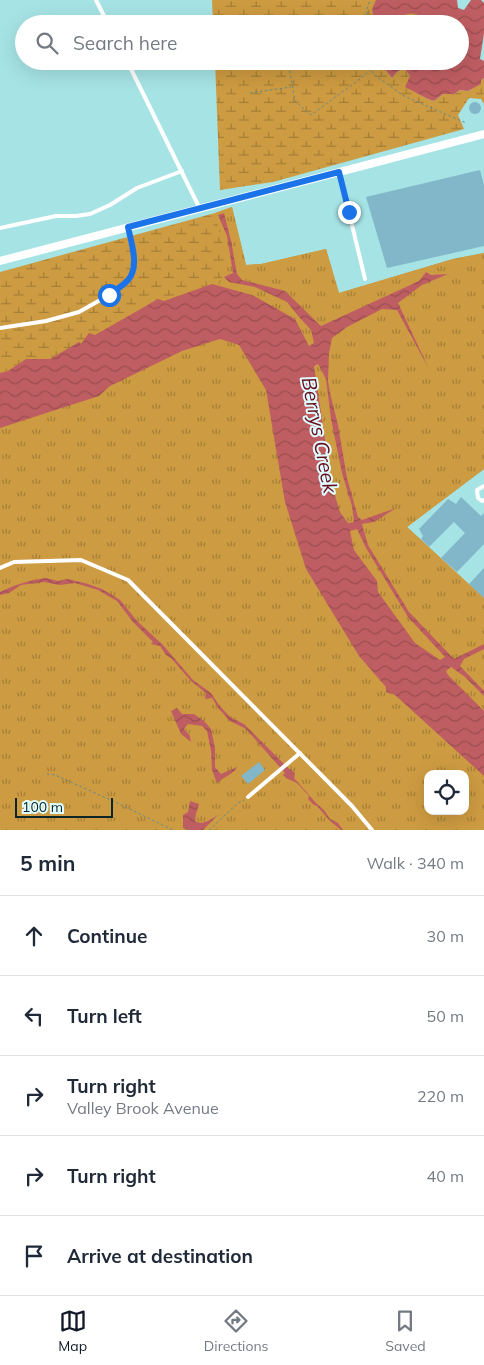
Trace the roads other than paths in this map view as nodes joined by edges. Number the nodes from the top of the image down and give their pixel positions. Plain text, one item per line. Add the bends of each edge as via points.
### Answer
1 (96, 0) edge
2 (104, 15) edge
3 (132, 70) edge
4 (484, 134) edge
5 (182, 171) junction
6 (339, 172) junction
7 (200, 209) junction
8 (128, 227) junction
9 (0, 228) edge
10 (0, 261) edge
11 (364, 279) dead end
12 (0, 328) edge
13 (484, 486) edge
14 (484, 500) edge
15 (0, 568) edge
16 (300, 753) junction
17 (248, 797) road end
18 (372, 830) edge

1 - 2 lane
3 - 5 lane
4 - 6 street
5 - 7 lane
5 - 9 lane via 137,188 90,214 56,216
6 - 7 street
6 - 11 lane
7 - 8 street
8 - 10 street
8 - 12 lane via 134,256 132,273 109,295 79,312
13 - 14 lane via 477,490 478,498
15 - 16 lane via 14,562 81,560 128,580
16 - 17 lane
16 - 18 lane

